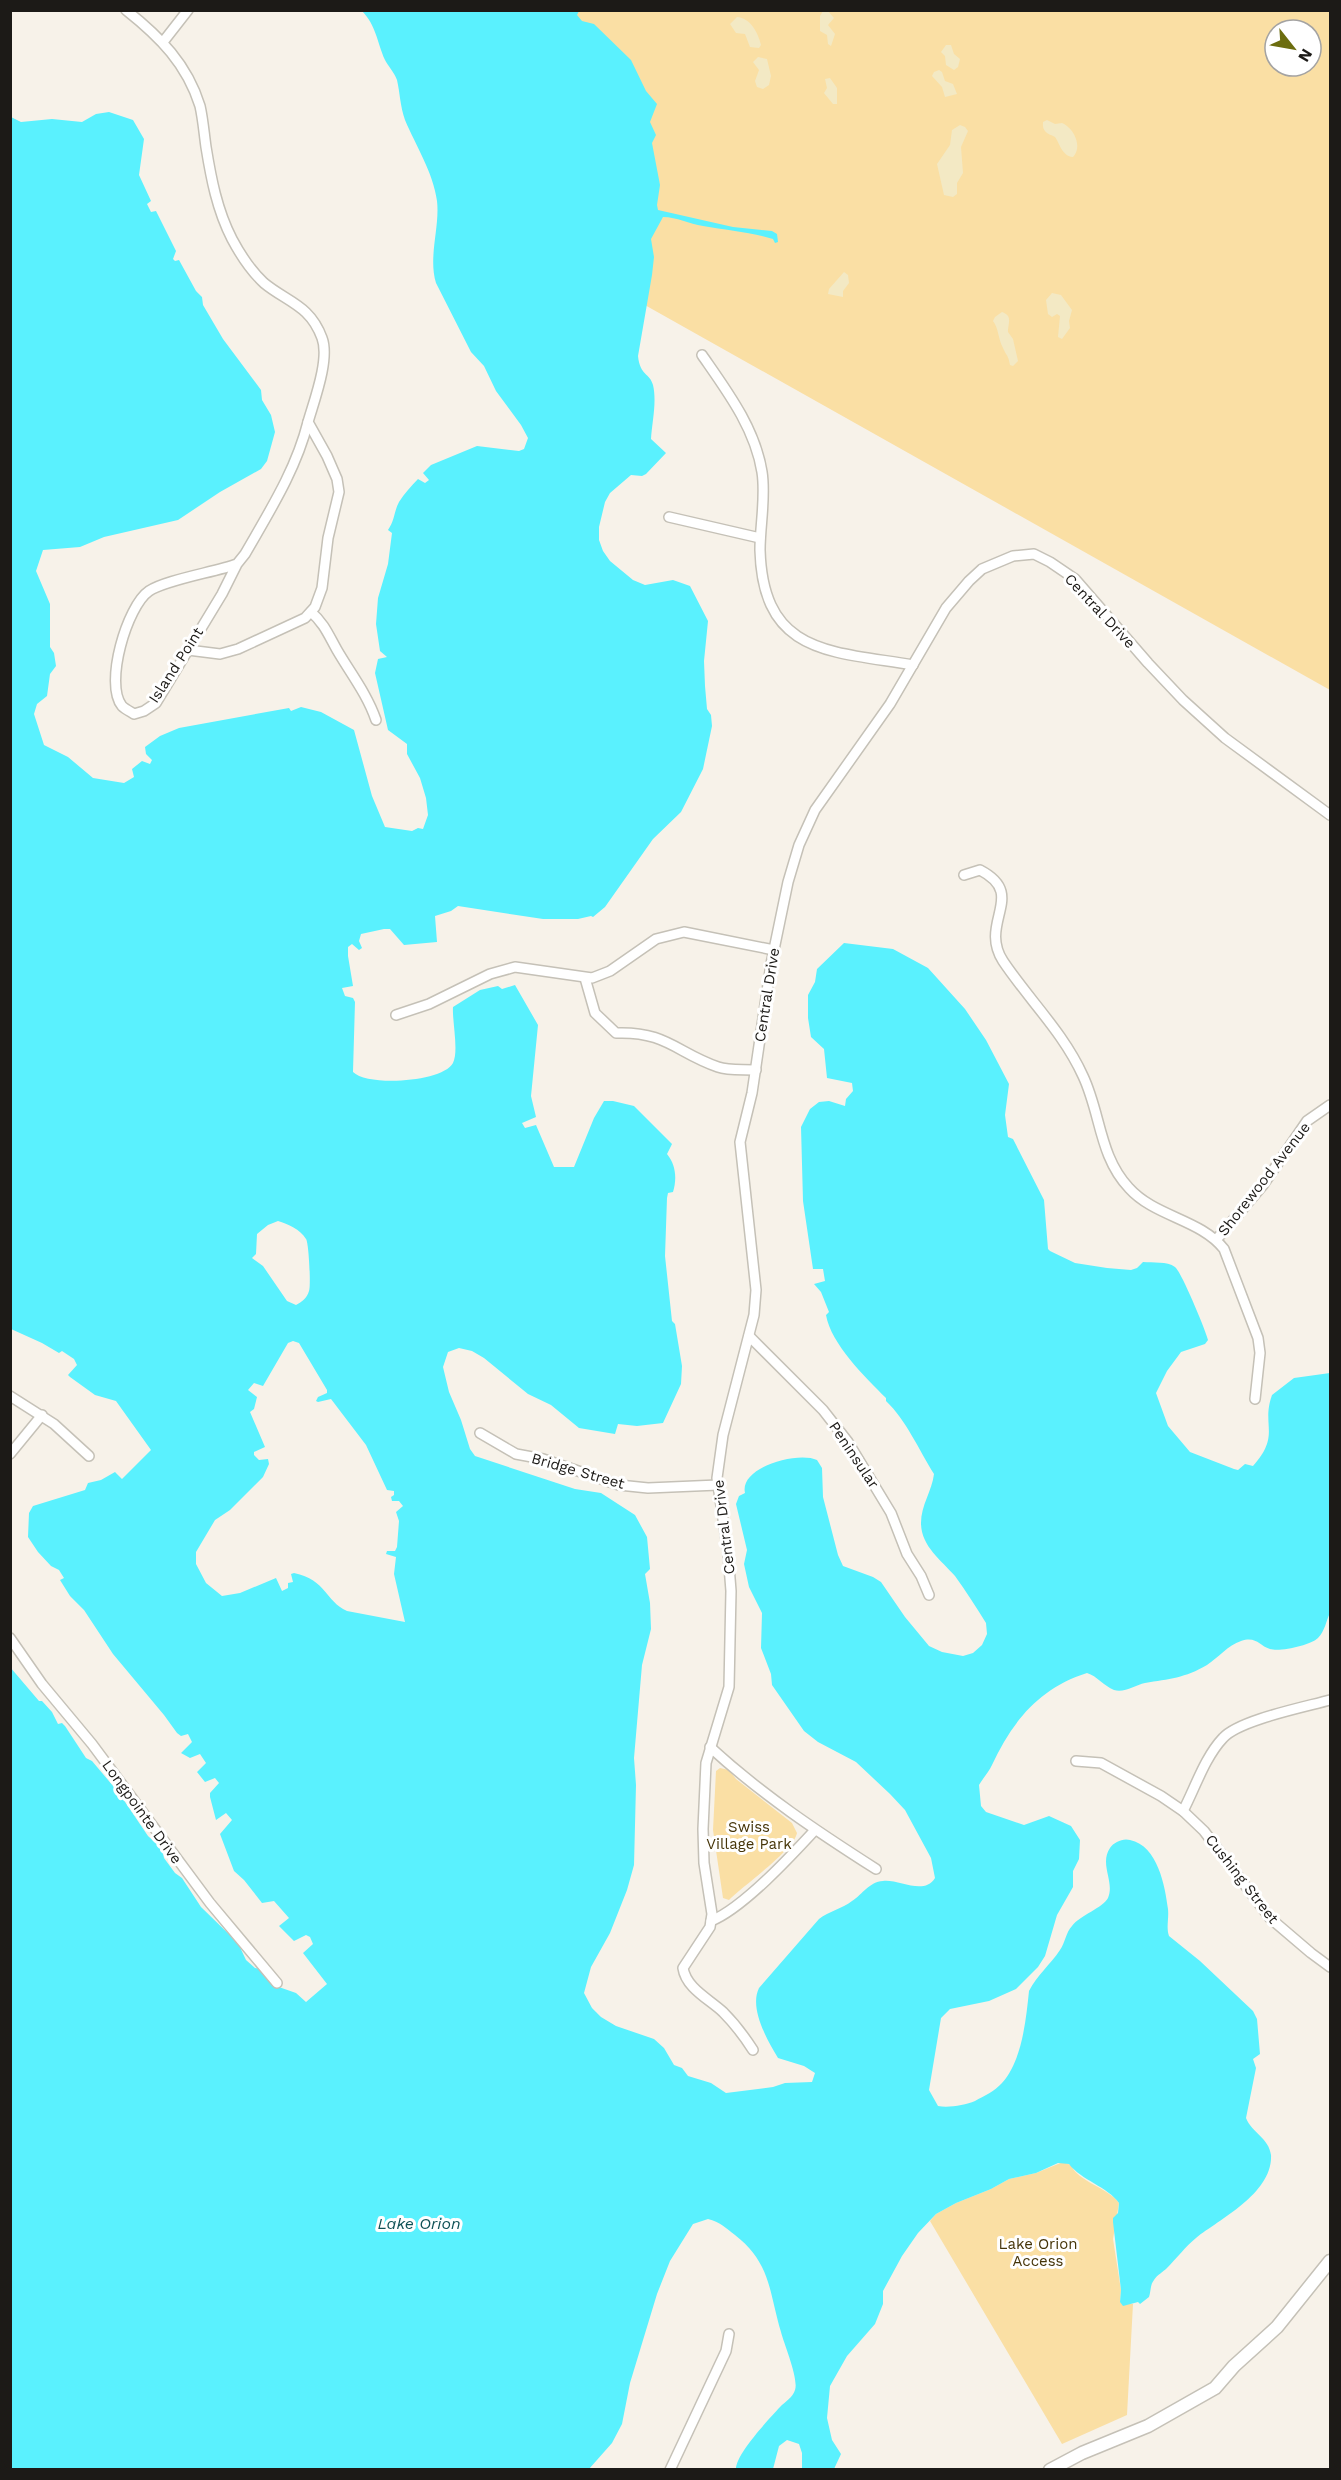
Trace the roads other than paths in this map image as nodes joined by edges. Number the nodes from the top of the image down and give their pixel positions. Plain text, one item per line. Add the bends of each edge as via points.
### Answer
1 (126, 10) edge
2 (188, 10) edge
3 (163, 42) junction
4 (702, 355) dead end
5 (308, 422) junction
6 (669, 517) dead end
7 (760, 538) junction
8 (237, 564) junction
9 (311, 612) junction
10 (188, 650) junction
11 (914, 665) junction
12 (376, 720) dead end
13 (1330, 815) edge
14 (964, 875) dead end
15 (774, 950) junction
16 (585, 978) junction
17 (396, 1015) dead end
18 (756, 1070) junction
19 (1330, 1105) edge
20 (1216, 1240) junction
21 (749, 1336) junction
22 (10, 1396) edge
23 (1255, 1399) dead end
24 (42, 1415) junction
25 (480, 1433) dead end
26 (10, 1454) edge
27 (89, 1455) dead end
28 (718, 1485) junction
29 (929, 1595) dead end
30 (10, 1638) edge
31 (1330, 1700) edge
32 (711, 1747) junction
33 (1076, 1761) dead end
34 (1183, 1811) junction
35 (815, 1830) junction
36 (876, 1869) dead end
37 (711, 1921) junction
38 (1330, 1966) edge
39 (278, 1983) dead end
40 (753, 2050) dead end
41 (1330, 2261) edge
42 (729, 2334) dead end
43 (670, 2469) edge
44 (1050, 2469) edge

1 - 3 street, Island Point
2 - 3 street
3 - 5 street, Island Point via 190,81 200,108 218,205 232,238 264,283 297,302 316,323 324,340 324,362
4 - 7 street via 750,432 762,472
5 - 8 street, Island Point via 291,472
5 - 9 street via 327,456 339,492 322,588
6 - 7 street
7 - 11 street via 764,584 773,612 787,630 807,643 834,652
8 - 10 street, Island Point
8 - 10 street, Island Point via 150,590 138,601 115,673 122,706 134,714 156,703
9 - 10 street via 238,649 220,654
9 - 12 street via 321,620 356,678
11 - 13 street, Central Drive via 946,608 969,580 982,569 1013,556 1034,554 1075,579 1155,670 1225,738
11 - 15 street, Central Drive via 815,810 796,854
14 - 20 street via 980,870 999,885 1004,896 995,945 1018,984 1052,1023 1084,1077 1108,1159 1118,1175 1149,1206
15 - 16 street via 684,932 656,939 610,971
15 - 18 street, Central Drive
16 - 17 street via 515,967
16 - 18 street via 595,1013 616,1033 636,1032 663,1039 720,1068
18 - 21 street, Central Drive via 740,1142 756,1290
19 - 20 street, Shorewood Avenue via 1307,1121 1263,1185
20 - 23 street, Shorewood Avenue via 1224,1249 1258,1338
21 - 28 street, Central Drive via 723,1434
21 - 29 street, Peninsular via 823,1410 848,1442 891,1514
22 - 24 street
24 - 26 street
24 - 27 street
25 - 28 street, Bridge Street via 516,1454 619,1485
28 - 32 street, Central Drive via 732,1617 729,1688
30 - 39 street, Longpointe Drive via 210,1904
31 - 34 street via 1260,1720 1224,1736
32 - 35 street
32 - 37 street, Central Drive via 706,1763 703,1829
33 - 34 street, Cushing Street via 1101,1763
34 - 38 street, Cushing Street via 1204,1831 1270,1918
35 - 36 street
35 - 37 street via 732,1910
37 - 40 street via 683,1968 685,1978 741,2031
41 - 44 street via 1277,2327 1215,2388 1148,2426
42 - 43 street via 726,2351

